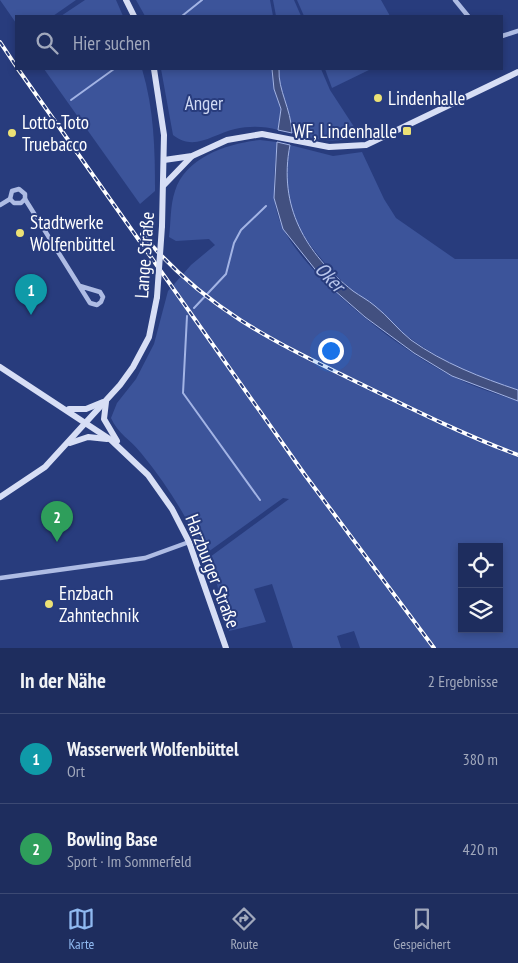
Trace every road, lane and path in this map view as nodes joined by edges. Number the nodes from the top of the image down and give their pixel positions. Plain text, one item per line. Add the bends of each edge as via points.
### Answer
1 (126, 0) edge
2 (455, 0) edge
3 (134, 15) edge
4 (467, 15) edge
5 (518, 31) edge
6 (503, 36) edge
7 (154, 70) edge
8 (518, 72) edge
9 (192, 156) junction
10 (164, 160) junction
11 (164, 185) junction
12 (25, 198) junction
13 (10, 199) junction
14 (0, 204) edge
15 (80, 286) junction
16 (0, 367) edge
17 (106, 401) junction
18 (67, 409) junction
19 (87, 422) junction
20 (111, 440) junction
21 (67, 444) junction
22 (120, 447) junction
23 (0, 497) edge
24 (189, 542) junction
25 (0, 578) edge
26 (226, 648) edge

1 - 3 main road
2 - 4 street
5 - 6 street
7 - 10 main road, Lange Straße via 162,112
8 - 9 main road via 378,140 357,146 329,147 262,134 227,140
9 - 10 main road
9 - 11 main road
10 - 11 main road, Lange Straße
11 - 17 main road, Lange Straße, bridge via 157,297 150,337 134,367
12 - 13 street via 17,204
12 - 13 street via 19,189 12,191
12 - 15 street
13 - 14 street
15 - 15 street via 90,303 97,305 101,302 100,292
16 - 18 main road, Harzburger Straße
17 - 18 main road via 86,409
17 - 19 main road, Lange Straße
17 - 22 main road via 104,419
18 - 19 main road, Harzburger Straße
19 - 20 main road, Harzburger Straße
19 - 21 main road, Lange Straße
20 - 21 main road via 88,437
20 - 22 main road, Harzburger Straße
21 - 23 main road, Lange Straße via 45,467
22 - 24 main road, Harzburger Straße via 162,493
24 - 25 street via 145,558
24 - 26 main road, Harzburger Straße

